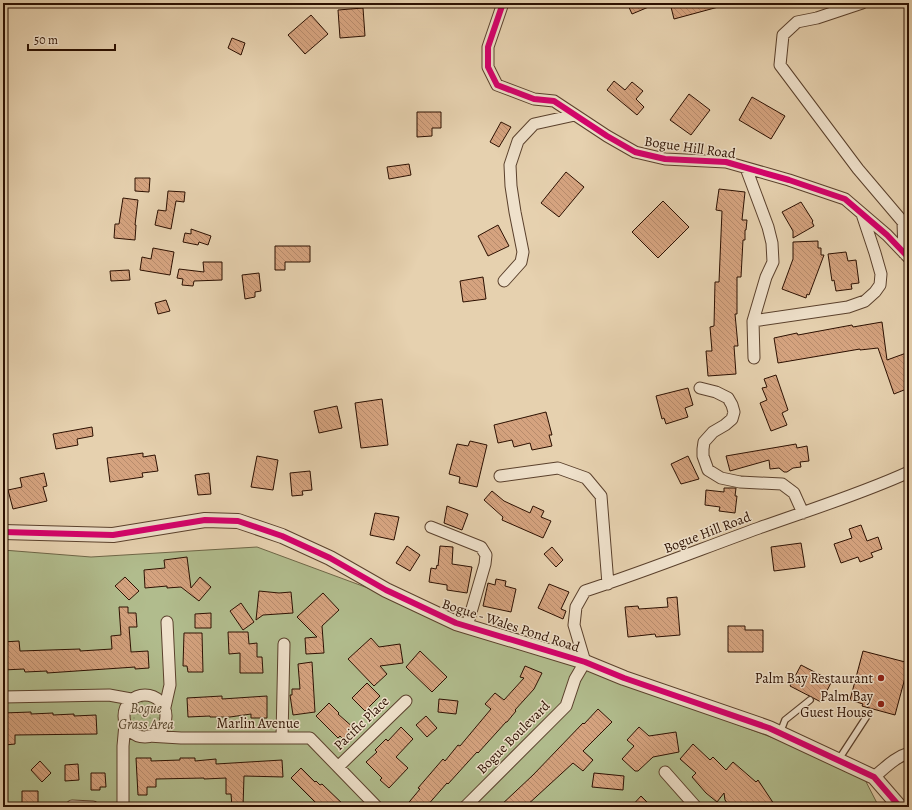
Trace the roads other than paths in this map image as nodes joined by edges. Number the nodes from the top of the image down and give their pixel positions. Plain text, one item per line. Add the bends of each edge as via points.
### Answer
1 (504, 3) edge
2 (862, 3) edge
3 (575, 115) junction
4 (746, 168) junction
5 (862, 213) junction
6 (906, 255) edge
7 (504, 281) dead end
8 (753, 320) junction
9 (754, 358) dead end
10 (700, 388) dead end
11 (909, 472) edge
12 (500, 476) dead end
13 (803, 513) junction
14 (431, 527) dead end
15 (3, 532) edge
16 (608, 584) junction
17 (168, 622) dead end
18 (467, 626) junction
19 (284, 644) dead end
20 (585, 662) junction
21 (170, 685) junction
22 (109, 695) junction
23 (3, 697) edge
24 (154, 697) junction
25 (131, 699) junction
26 (810, 700) dead end
27 (406, 701) dead end
28 (164, 707) junction
29 (867, 716) dead end
30 (125, 721) junction
31 (166, 721) junction
32 (779, 733) junction
33 (144, 736) junction
34 (282, 737) junction
35 (181, 738) junction
36 (123, 746) junction
37 (909, 753) edge
38 (839, 760) junction
39 (338, 767) junction
40 (665, 772) dead end
41 (874, 777) junction
42 (72, 806) edge
43 (93, 807) edge
44 (123, 807) edge
45 (377, 807) edge
46 (465, 807) edge
47 (696, 807) edge
48 (900, 807) edge

1 - 3 street, Bogue Hill Road via 488,46 488,66 497,85 534,99 554,101
2 - 6 street via 797,22 783,35 780,65 858,169 903,222
3 - 4 street, Bogue Hill Road via 635,152 665,159 726,162
3 - 7 street via 534,124 518,141 510,165 511,186 523,252 522,262
4 - 5 street, Bogue Hill Road via 845,199
4 - 8 street via 768,227 773,249 773,262
5 - 6 street, Bogue Hill Road
5 - 8 street via 881,274 880,285 875,292 865,301 848,308
8 - 9 street
10 - 13 street via 728,398 734,412 732,419 713,432 704,442 703,456 708,470 721,478 740,482 782,484 794,493
11 - 13 street, Bogue Hill Road
12 - 16 street via 558,468 586,478 601,496
13 - 16 street, Bogue Hill Road
14 - 18 street via 481,547 486,554
15 - 18 street, Bogue - Wales Pond Road via 113,535 205,520 238,521 282,536 330,558 386,590
16 - 20 street, Bogue Hill Road via 585,591 576,607 574,626
17 - 21 street
18 - 20 street, Bogue - Wales Pond Road
19 - 34 street
20 - 32 street, Bogue - Wales Pond Road
20 - 46 street, Bogue Boulevard via 575,679 566,706
21 - 24 street
21 - 28 street
22 - 23 street
22 - 25 street
22 - 30 street
24 - 25 street via 142,695
24 - 28 street
25 - 30 street via 124,711
26 - 32 lane via 785,720
27 - 39 street, Pacific Place
28 - 31 street
29 - 38 lane
30 - 33 street via 134,733
30 - 36 street
31 - 33 street via 158,732
31 - 35 street
32 - 38 street, Bogue - Wales Pond Road
33 - 35 street, Marlin Avenue
33 - 36 street
34 - 35 street, Marlin Avenue
34 - 39 street, Marlin Avenue via 310,738
36 - 44 street
37 - 41 street via 888,764
38 - 41 street, Bogue - Wales Pond Road
39 - 45 street, Marlin Avenue
40 - 47 street
41 - 48 street, Bogue - Wales Pond Road
42 - 43 street

